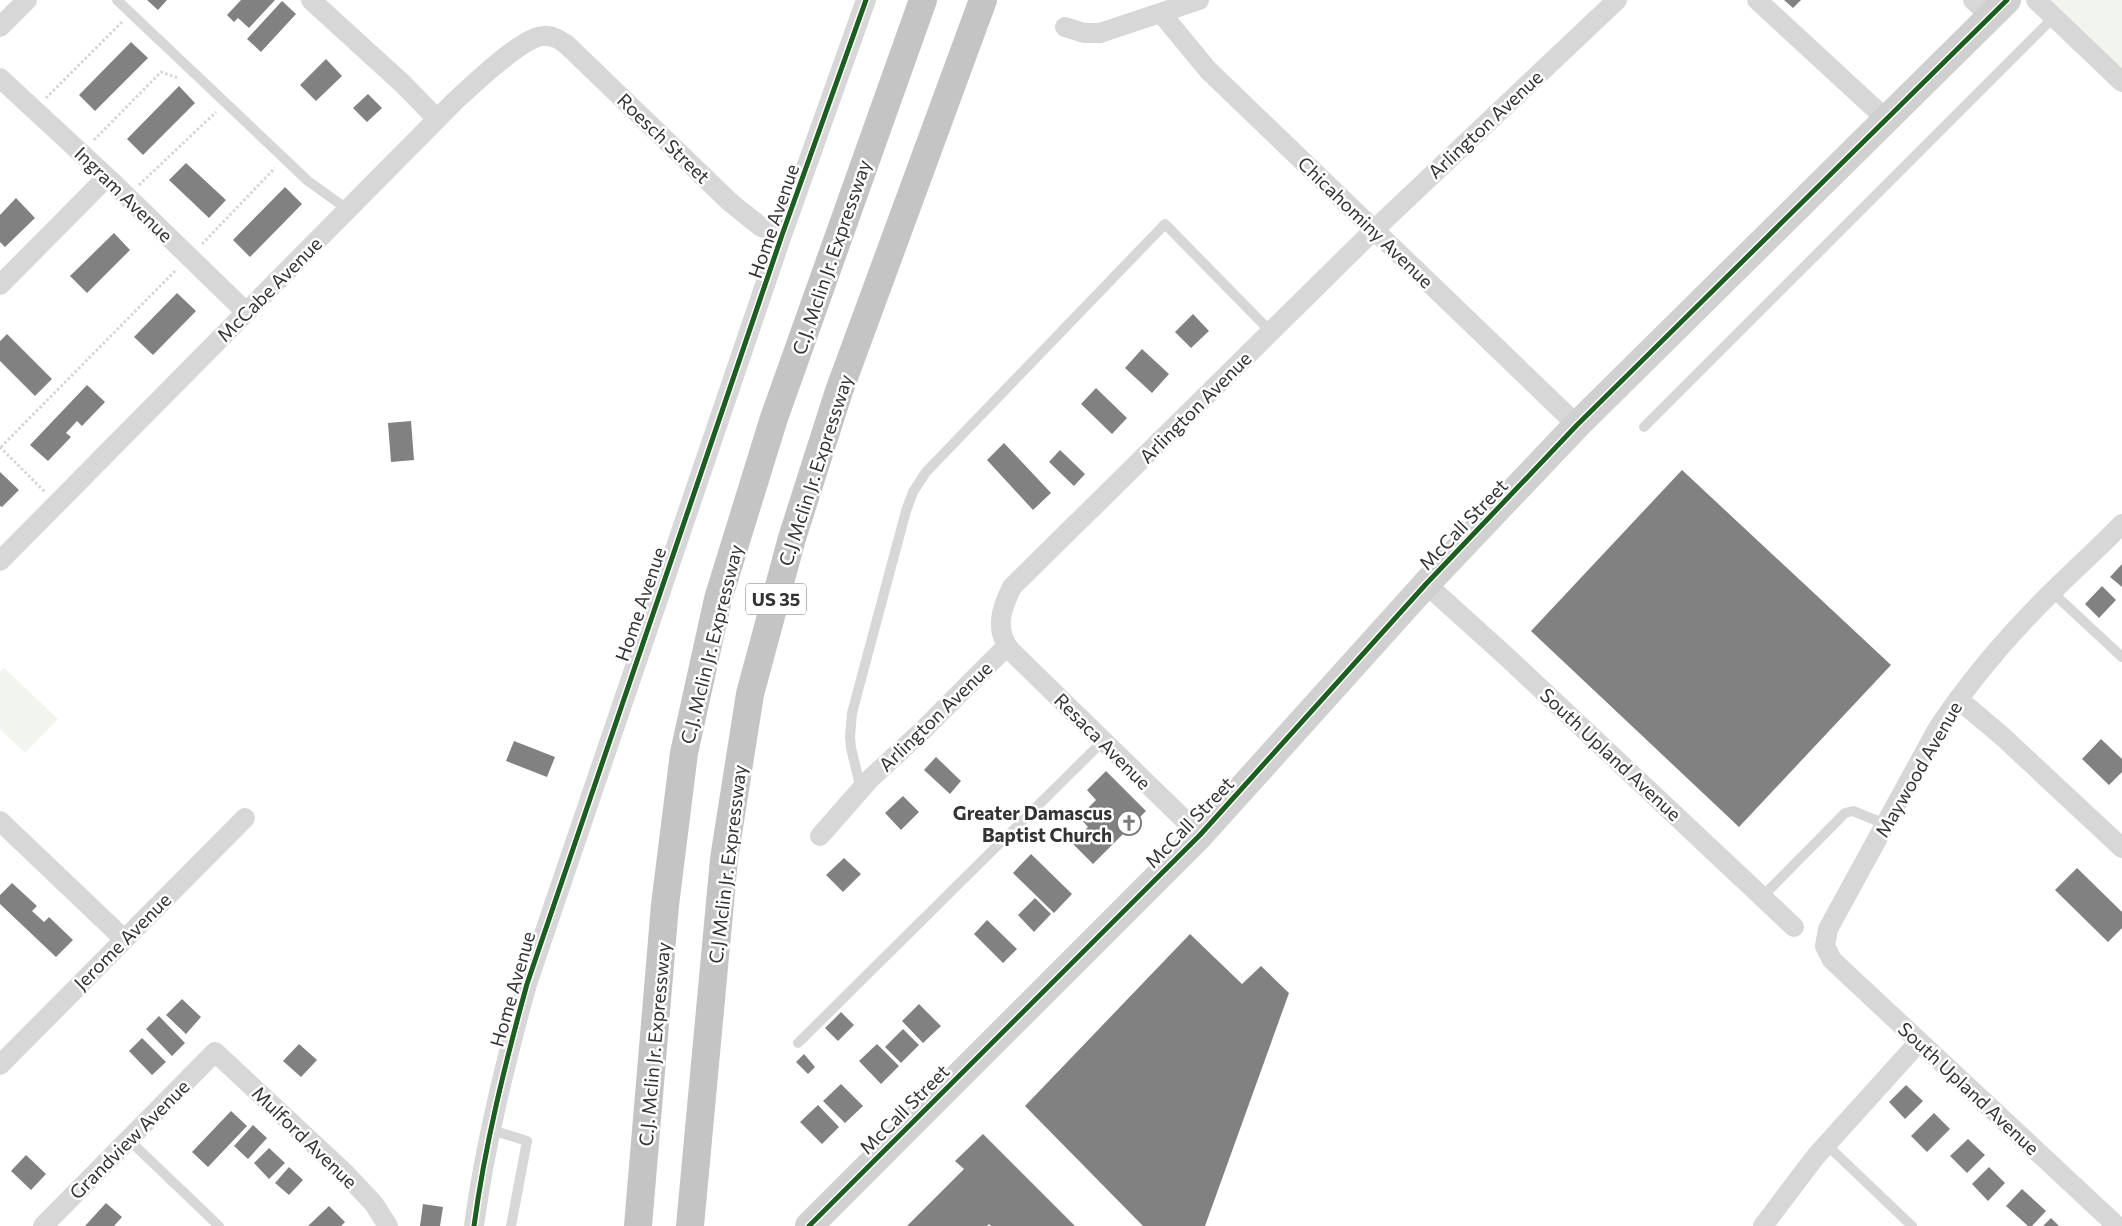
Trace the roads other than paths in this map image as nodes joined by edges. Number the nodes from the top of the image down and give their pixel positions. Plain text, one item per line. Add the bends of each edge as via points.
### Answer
1 (26, 0) edge
2 (117, 0) edge
3 (311, 0) edge
4 (866, 0) edge
5 (923, 0) edge
6 (983, 0) edge
7 (1199, 0) edge
8 (1616, 0) edge
9 (1757, 0) edge
10 (2036, 0) edge
11 (1990, 5) edge
12 (1161, 13) junction
13 (2054, 17) junction
14 (0, 27) edge
15 (1065, 27) dead end
16 (550, 36) joint
17 (0, 78) edge
18 (2122, 82) edge
19 (437, 119) junction
20 (1886, 119) junction
21 (107, 177) junction
22 (347, 209) junction
23 (1374, 230) junction
24 (782, 234) junction
25 (0, 286) edge
26 (246, 312) junction
27 (1271, 332) junction
28 (1577, 425) junction
29 (1644, 427) dead end
30 (2122, 524) edge
31 (0, 561) edge
32 (1426, 584) junction
33 (2052, 592) junction
34 (1007, 646) junction
35 (2122, 657) edge
36 (1958, 698) junction
37 (1103, 741) junction
38 (861, 789) junction
39 (245, 818) dead end
40 (0, 821) edge
41 (1885, 824) junction
42 (1200, 835) junction
43 (820, 836) dead end
44 (2122, 848) edge
45 (1762, 897) junction
46 (1794, 926) dead end
47 (124, 939) junction
48 (1825, 946) joint
49 (1919, 1042) junction
50 (798, 1043) dead end
51 (216, 1052) joint
52 (0, 1065) edge
53 (492, 1130) junction
54 (129, 1140) junction
55 (1826, 1144) junction
56 (43, 1226) edge
57 (220, 1226) edge
58 (388, 1226) edge
59 (474, 1226) edge
60 (511, 1226) edge
61 (638, 1226) edge
62 (690, 1226) edge
63 (809, 1226) edge
64 (1763, 1226) edge
65 (1912, 1226) edge
66 (2117, 1226) edge

1 - 14 street
2 - 22 lane via 308,181
3 - 19 street
4 - 24 street, Home Avenue
5 - 61 highway, C.J. Mclin Jr. Expressway / US 35 via 774,418 718,599 682,772 665,906
6 - 62 highway, C.J Mclin Jr. Expressway / US 35 via 839,391 792,538 750,694 724,859
7 - 12 street
8 - 23 street, Arlington Avenue
9 - 20 street
10 - 13 street
11 - 20 street, McCall Street
12 - 15 street via 1100,33 1084,33
12 - 23 street, Chicahominy Avenue via 1208,70
13 - 18 street
13 - 29 lane
16 - 19 street, McCabe Avenue via 533,38 503,59
16 - 24 street, Roesch Street via 568,45 731,203 761,227
17 - 21 street, Ingram Avenue
19 - 22 street, McCabe Avenue
20 - 28 street, McCall Street
21 - 25 street
21 - 26 street, Ingram Avenue
22 - 26 street, McCabe Avenue
23 - 27 street, Arlington Avenue
23 - 28 street, Chicahominy Avenue
24 - 53 street, Home Avenue via 530,975 511,1041
26 - 31 street, McCabe Avenue
27 - 34 street, Arlington Avenue via 1012,587 1000,620 1000,630
27 - 38 lane via 1165,224 926,472 906,511 852,713 851,748
28 - 32 street, McCall Street
30 - 33 street, Maywood Avenue
32 - 42 street, McCall Street
32 - 45 street, South Upland Avenue
33 - 35 lane
33 - 36 street, Maywood Avenue via 1980,669
34 - 37 street, Resaca Avenue
34 - 38 street, Arlington Avenue
36 - 41 street, Maywood Avenue
36 - 44 street
37 - 42 street, Resaca Avenue
37 - 50 lane
38 - 43 street, Arlington Avenue
39 - 47 street, Jerome Avenue
40 - 47 street
41 - 45 lane via 1853,811 1845,813
41 - 48 street, Maywood Avenue via 1828,929
42 - 63 street, McCall Street
45 - 46 street, South Upland Avenue
47 - 52 street, Jerome Avenue
48 - 49 street, South Upland Avenue via 1832,960
49 - 55 street
49 - 66 street, South Upland Avenue
51 - 54 street, Grandview Avenue
51 - 58 street, Mulford Avenue via 345,1173 374,1204
53 - 59 street, Home Avenue
53 - 60 lane via 527,1141
54 - 56 street, Grandview Avenue
54 - 57 lane
55 - 64 street
55 - 65 lane

